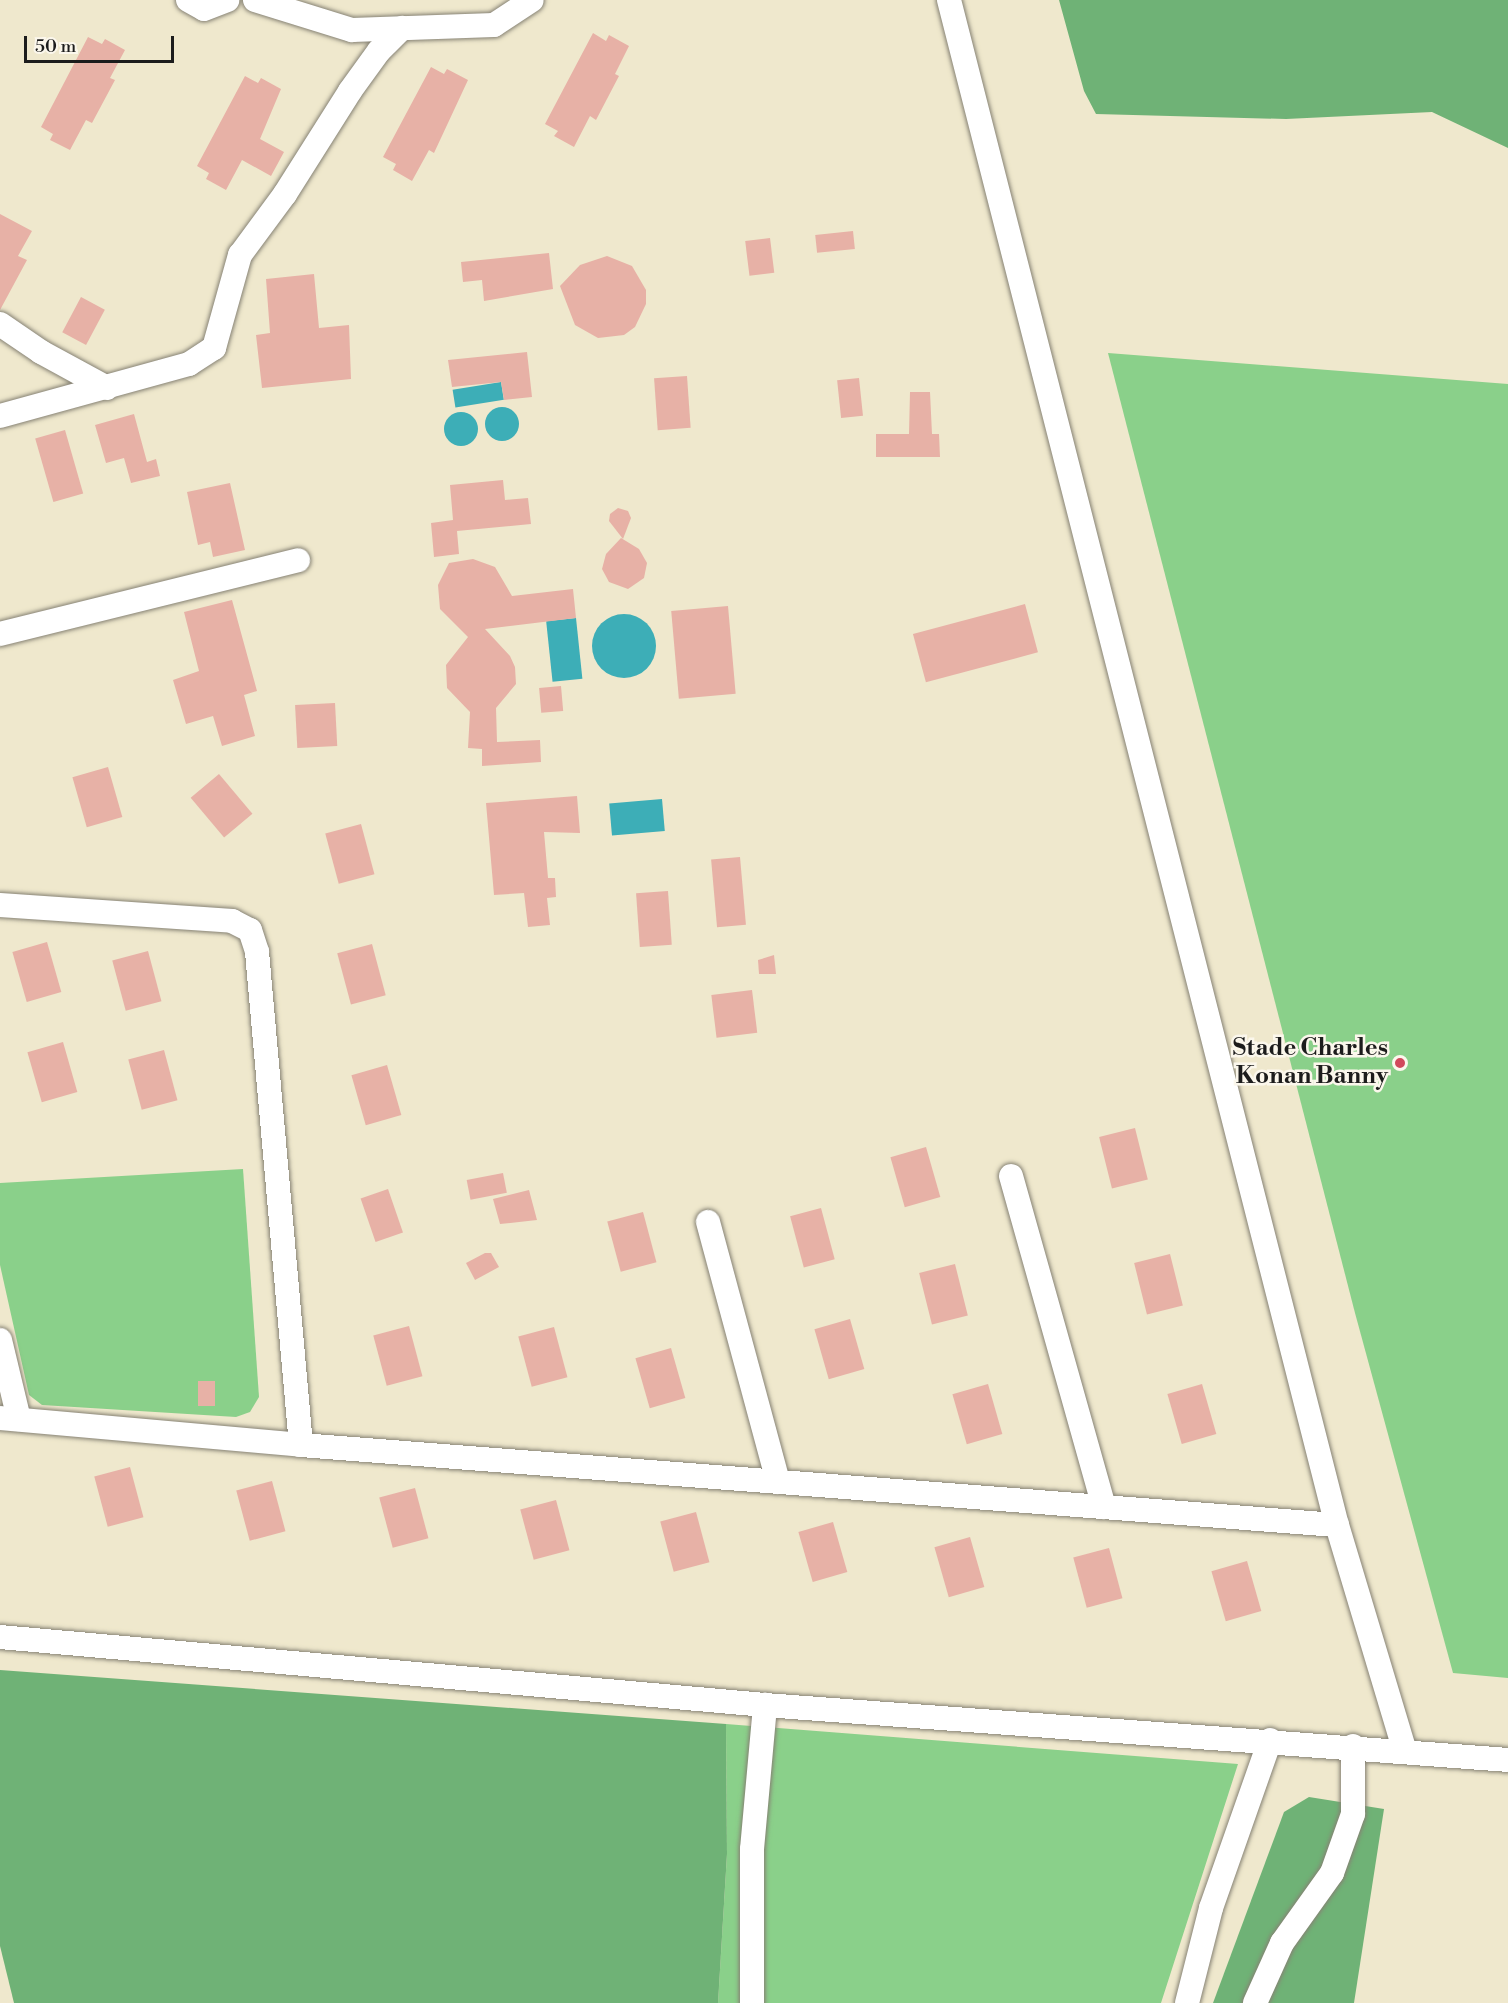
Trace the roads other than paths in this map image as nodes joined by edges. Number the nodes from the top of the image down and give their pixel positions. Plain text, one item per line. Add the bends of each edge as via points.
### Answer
1 (188, 0) edge
2 (227, 0) edge
3 (255, 0) edge
4 (532, 0) edge
5 (949, 0) edge
6 (402, 28) junction
7 (0, 324) edge
8 (107, 388) junction
9 (0, 416) edge
10 (298, 560) dead end
11 (0, 634) edge
12 (0, 905) edge
13 (1011, 1176) dead end
14 (708, 1222) dead end
15 (0, 1340) edge
16 (10, 1418) edge
17 (301, 1445) junction
18 (778, 1482) junction
19 (1104, 1507) junction
20 (1336, 1525) junction
21 (0, 1637) edge
22 (765, 1705) junction
23 (1270, 1740) junction
24 (1353, 1746) junction
25 (1405, 1751) junction
26 (1508, 1760) edge
27 (752, 2003) edge
28 (1187, 2003) edge
29 (1255, 2003) edge

1 - 2 street via 204,9
3 - 6 street via 352,30
4 - 6 street via 494,25
5 - 20 street
6 - 8 street via 362,75 285,194 240,255 214,348 189,364
7 - 8 street
8 - 9 street
10 - 11 street
12 - 17 street via 232,921 250,930 257,952
13 - 19 street
14 - 18 street
15 - 16 street
16 - 17 street
17 - 18 street
18 - 19 street
19 - 20 street
20 - 25 street
21 - 22 street
22 - 23 street
22 - 27 street via 752,1849
23 - 24 street
23 - 28 street via 1211,1908
24 - 25 street
24 - 29 street via 1353,1814 1332,1873 1282,1943
25 - 26 street

